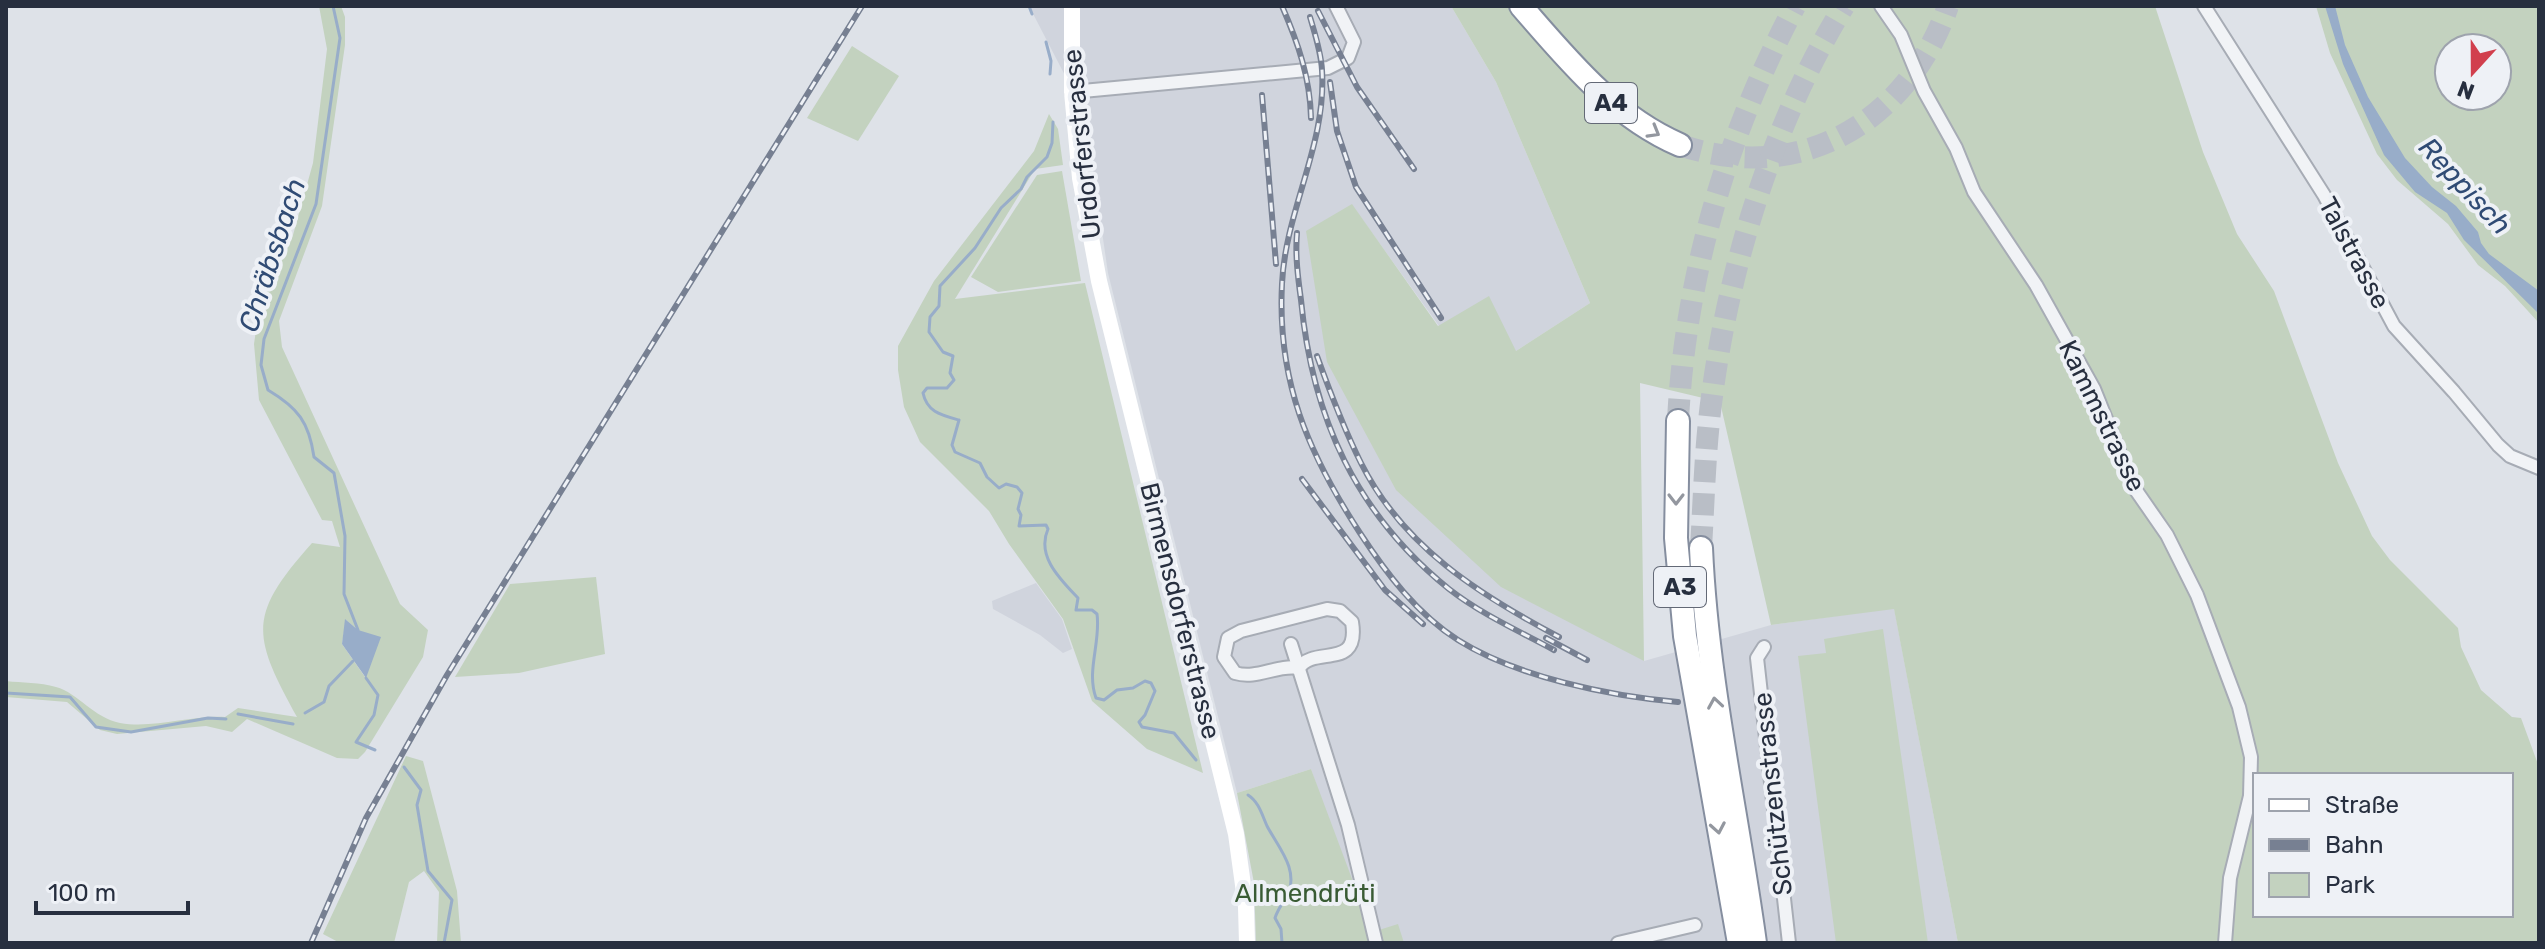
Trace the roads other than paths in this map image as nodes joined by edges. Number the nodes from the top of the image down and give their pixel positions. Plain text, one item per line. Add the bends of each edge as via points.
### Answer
1 (1072, 6) edge
2 (1336, 6) edge
3 (1521, 6) edge
4 (1881, 6) edge
5 (2204, 6) edge
6 (1072, 92) junction
7 (1680, 145) tunnel mouth
8 (1099, 281) joint
9 (1678, 421) tunnel mouth
10 (2539, 468) edge
11 (1701, 548) tunnel mouth
12 (1291, 644) dead end
13 (1764, 647) dead end
14 (1299, 668) junction
15 (1695, 925) dead end
16 (1247, 943) edge
17 (1376, 943) edge
18 (1618, 943) edge
19 (1739, 943) edge
20 (1755, 943) edge
21 (1789, 943) edge
22 (2225, 943) edge

1 - 6 main road, Urdorferstrasse
2 - 6 street via 1354,42 1348,58 1328,68
3 -> 7 highway, A4 via 1609,101
4 - 22 street, Kammstrasse via 1901,35 1974,192 2036,285 2094,389 2133,486 2167,535 2197,595 2239,707 2251,757 2250,796 2230,878
5 - 10 street, Talstrasse via 2324,195 2394,326 2502,449
6 - 8 main road, Urdorferstrasse via 1080,178
8 - 16 main road, Birmensdorferstrasse via 1236,834
9 -> 19 highway, A3 via 1676,538 1685,636
20 -> 11 highway, A3 via 1713,687
12 - 14 street
13 - 21 street, Schützenstrasse via 1757,658
14 - 14 street via 1307,660 1345,651 1354,638 1352,622 1340,611 1327,609 1228,638 1224,657 1235,673
14 - 17 street via 1348,825
15 - 18 street

